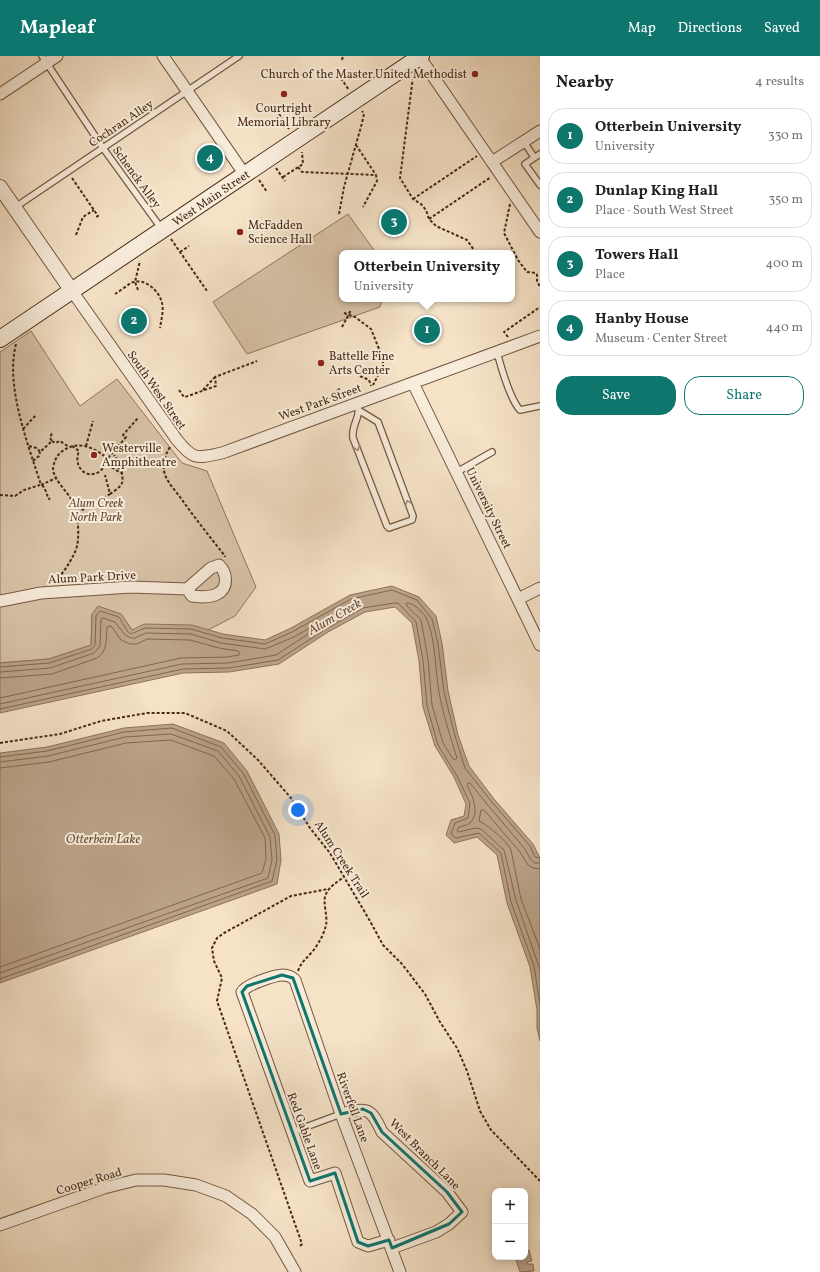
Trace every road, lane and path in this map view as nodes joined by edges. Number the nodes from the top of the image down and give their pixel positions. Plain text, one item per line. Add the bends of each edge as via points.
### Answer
1 (56, 56) edge
2 (163, 56) edge
3 (239, 56) edge
4 (343, 56) edge
5 (44, 59) edge
6 (342, 60) dead end
7 (418, 60) edge
8 (338, 74) dead end
9 (188, 91) junction
10 (350, 91) dead end
11 (0, 94) edge
12 (362, 110) dead end
13 (279, 114) dead end
14 (291, 131) dead end
15 (540, 131) edge
16 (524, 142) junction
17 (356, 145) junction
18 (300, 146) dead end
19 (103, 148) junction
20 (540, 154) edge
21 (478, 155) dead end
22 (534, 158) junction
23 (492, 162) junction
24 (274, 164) dead end
25 (298, 167) junction
26 (68, 172) junction
27 (250, 175) junction
28 (348, 175) junction
29 (376, 175) junction
30 (493, 176) dead end
31 (283, 177) junction
32 (285, 181) dead end
33 (540, 185) edge
34 (0, 187) edge
35 (267, 192) dead end
36 (413, 198) junction
37 (510, 201) dead end
38 (363, 207) dead end
39 (14, 208) junction
40 (94, 210) junction
41 (339, 214) dead end
42 (96, 217) dead end
43 (429, 219) junction
44 (165, 232) junction
45 (540, 232) edge
46 (76, 235) dead end
47 (189, 246) dead end
48 (474, 250) edge
49 (513, 250) edge
50 (180, 252) junction
51 (515, 254) edge
52 (140, 261) dead end
53 (135, 282) junction
54 (540, 287) edge
55 (138, 290) dead end
56 (72, 291) junction
57 (207, 291) dead end
58 (115, 294) dead end
59 (540, 307) edge
60 (351, 310) dead end
61 (344, 313) dead end
62 (349, 315) junction
63 (342, 327) dead end
64 (160, 328) dead end
65 (540, 336) edge
66 (508, 337) dead end
67 (17, 339) dead end
68 (0, 340) edge
69 (497, 352) junction
70 (257, 361) dead end
71 (360, 376) dead end
72 (215, 378) junction
73 (413, 383) junction
74 (338, 387) dead end
75 (179, 390) dead end
76 (202, 391) junction
77 (327, 402) dead end
78 (540, 406) edge
79 (359, 407) junction
80 (36, 415) dead end
81 (138, 418) dead end
82 (93, 421) dead end
83 (23, 429) junction
84 (52, 433) dead end
85 (177, 440) junction
86 (52, 441) junction
87 (29, 446) junction
88 (71, 446) junction
89 (86, 446) junction
90 (40, 452) junction
91 (492, 452) dead end
92 (114, 455) dead end
93 (198, 457) joint
94 (108, 458) junction
95 (33, 461) junction
96 (121, 471) junction
97 (457, 472) junction
98 (106, 475) dead end
99 (56, 478) junction
100 (41, 485) junction
101 (110, 494) junction
102 (0, 495) edge
103 (50, 498) dead end
104 (77, 512) junction
105 (219, 565) junction
106 (540, 588) edge
107 (187, 589) junction
108 (47, 593) junction
109 (518, 599) junction
110 (0, 601) edge
111 (540, 645) edge
112 (0, 743) edge
113 (344, 877) junction
114 (295, 980) junction
115 (341, 1114) junction
116 (292, 1132) junction
117 (540, 1181) edge
118 (0, 1225) edge
119 (390, 1244) junction
120 (295, 1272) edge
121 (400, 1272) edge

1 - 5 street
2 - 9 street
3 - 9 lane, Cochran Alley
4 - 6 path
5 - 11 street
5 - 19 lane, Schenck Alley
7 - 23 street
7 - 27 main road, West Main Street
7 - 36 path via 400,178
8 - 10 path
9 - 19 lane, Cochran Alley
9 - 27 street
12 - 17 path via 364,114
13 - 14 path
15 - 16 street
16 - 22 lane
16 - 23 street
17 - 28 path
17 - 29 path
18 - 25 path via 303,164
19 - 26 lane, Cochran Alley
19 - 44 lane, Schenck Alley
20 - 22 lane
21 - 36 path
22 - 33 lane via 525,164
23 - 45 street
24 - 31 path
25 - 28 path via 302,172
25 - 31 path
26 - 39 lane, Cochran Alley
26 - 40 path
27 - 35 path
27 - 44 main road, West Main Street
28 - 29 path
28 - 41 path
29 - 38 path via 377,180
30 - 43 path
31 - 32 path
34 - 39 street
36 - 43 path via 426,210
37 - 49 path via 504,233
39 - 56 street
40 - 42 path via 98,216
40 - 46 path via 83,217
43 - 48 path via 436,226 467,240
44 - 50 path
44 - 56 main road, West Main Street
47 - 50 path
50 - 57 path
51 - 54 path via 527,272 536,273
52 - 53 path
53 - 55 path
53 - 58 path
53 - 64 path via 154,288 162,303
56 - 68 main road, West Main Street
56 - 85 street, South West Street
59 - 66 path via 504,332
60 - 62 path
61 - 62 path
62 - 63 path
62 - 71 path via 371,329 383,359 383,366 372,386 369,380
65 - 69 street, West Park Street
67 - 83 path via 13,373
69 - 73 street, West Park Street
69 - 78 lane via 516,406 520,410
70 - 72 path
72 - 76 path
72 - 76 path via 216,386
73 - 79 street, West Park Street
73 - 97 street, University Street
74 - 77 path via 338,392
75 - 76 path via 184,397
79 -> 79 lane via 353,430 354,438 387,526 389,528 412,520 413,516 378,422
79 - 93 street, West Park Street via 222,453
80 - 83 path
81 - 94 path
82 - 89 path
83 - 87 path
84 - 86 path
85 - 93 street, South West Street via 191,455
85 - 105 path via 166,454 164,470 167,479 225,556
86 - 88 path via 60,441
86 - 90 path
87 - 90 path
87 - 95 path
88 - 89 path
88 - 96 path via 80,451 78,466 85,472 97,474 106,464
88 - 99 path via 55,461 53,468
89 - 94 path
90 - 95 path
91 - 97 lane
92 - 96 path
94 - 96 path
95 - 100 path
96 - 101 path via 122,483
97 - 109 street, University Street
98 - 101 path
99 - 100 path
99 - 104 path
100 - 102 path via 24,490 15,496
100 - 103 path
101 - 104 path
104 - 108 path via 76,550
105 - 107 street via 211,568
105 - 107 street, Alum Park Drive via 224,569 226,579 223,588 217,594 202,598 192,596
106 - 109 street
107 - 108 street, Alum Park Drive via 131,587
108 - 110 street, Alum Park Drive
109 - 111 street, University Street
112 - 113 path, Alum Creek Trail via 60,734 101,722 147,713 185,713 227,731 258,760 291,798
113 - 114 path via 328,889 324,896 326,925 321,939 302,961
113 - 117 path, Alum Creek Trail via 383,945 402,964 425,994 457,1048 480,1111 491,1130
114 - 115 street, Riverfell Lane
114 - 116 street, Red Gable Lane via 288,975 282,975 247,986 242,992
115 - 116 lane
115 - 119 street, Riverfell Lane
115 - 119 street, West Branch Lane via 363,1109 371,1113 382,1132 447,1192 462,1212 436,1232
116 - 119 street, Red Gable Lane via 310,1181 335,1173 358,1242 368,1246
118 - 120 street, Cooper Road via 104,1188 136,1180 164,1180 196,1185 226,1196 252,1214 275,1237
119 - 121 street, Riverfell Lane

